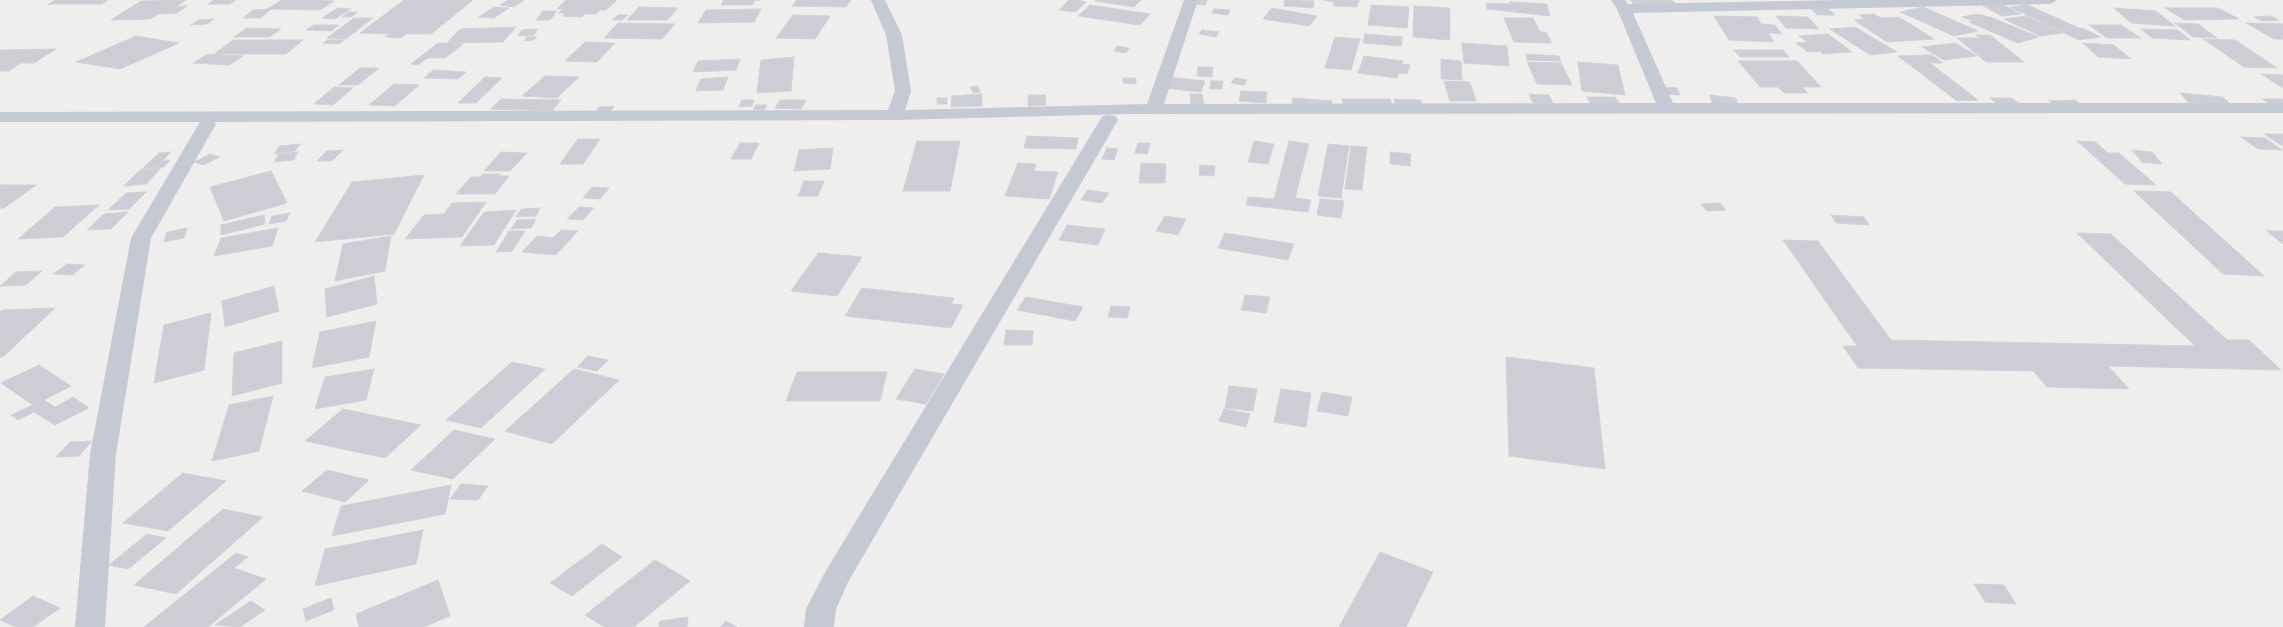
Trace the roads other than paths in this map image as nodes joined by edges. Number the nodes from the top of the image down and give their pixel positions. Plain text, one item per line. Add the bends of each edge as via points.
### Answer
1 (878, 0) edge
2 (1191, 0) edge
3 (2050, 0) edge
4 (1621, 4) edge
5 (1667, 108) junction
6 (2283, 108) edge
7 (1154, 109) junction
8 (895, 115) junction
9 (1329, 116) junction
10 (0, 117) edge
11 (1109, 120) junction
12 (2283, 120) edge
13 (0, 123) edge
14 (207, 124) junction
15 (90, 627) edge
16 (819, 627) edge

1 - 8 street via 894,35 904,91
2 - 7 street
3 - 4 street
4 - 5 street
5 - 6 street
5 - 9 street
7 - 8 street
7 - 9 street
8 - 10 street
9 - 11 street
9 - 12 street
11 - 14 street
11 - 16 street via 835,580 822,609
13 - 14 street
14 - 15 street via 141,238 102,454

